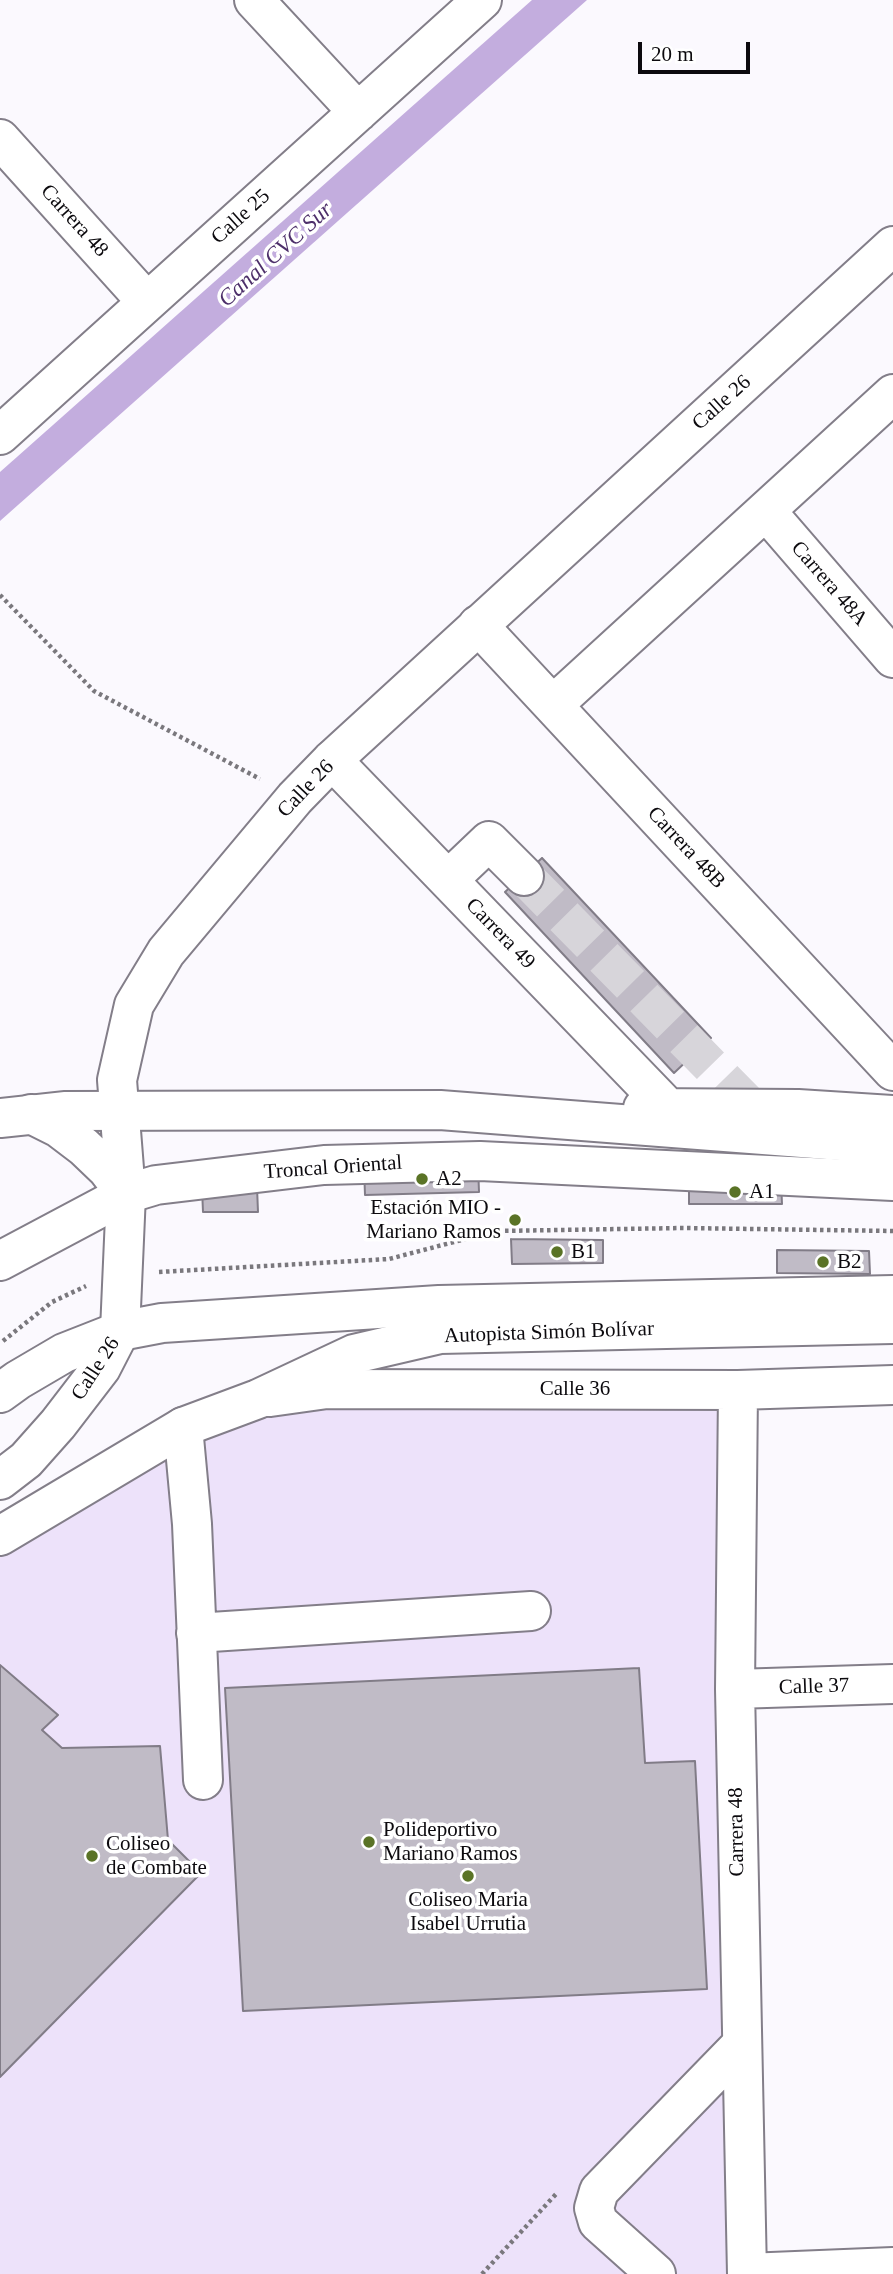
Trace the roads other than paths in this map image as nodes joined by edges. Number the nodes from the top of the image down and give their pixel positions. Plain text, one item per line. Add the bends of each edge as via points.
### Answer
1 (254, 0) edge
2 (482, 0) edge
3 (358, 112) junction
4 (0, 139) edge
5 (893, 247) edge
6 (147, 302) junction
7 (893, 394) edge
8 (0, 435) edge
9 (766, 511) junction
10 (478, 625) junction
11 (893, 658) edge
12 (553, 705) junction
13 (332, 760) junction
14 (524, 876) tunnel mouth
15 (448, 880) junction
16 (893, 1071) edge
17 (668, 1108) junction
18 (440, 1110) junction
19 (119, 1111) junction
20 (893, 1115) edge
21 (15, 1116) edge
22 (893, 1145) edge
23 (893, 1181) edge
24 (126, 1194) junction
25 (0, 1261) edge
26 (893, 1295) edge
27 (893, 1324) edge
28 (120, 1331) junction
29 (893, 1385) edge
30 (737, 1390) junction
31 (0, 1393) edge
32 (258, 1399) junction
33 (183, 1427) junction
34 (0, 1480) edge
35 (0, 1536) edge
36 (531, 1611) dead end
37 (196, 1633) junction
38 (893, 1684) edge
39 (735, 1689) junction
40 (203, 1780) dead end
41 (742, 2044) junction
42 (893, 2267) edge
43 (656, 2274) edge
44 (747, 2274) edge

1 - 3 main road
2 - 3 main road, Calle 25
3 - 6 main road, Calle 25
4 - 6 main road, Carrera 48
5 - 10 main road, Calle 26
6 - 8 main road, Calle 25
7 - 9 main road
9 - 11 main road, Carrera 48A
9 - 12 main road
10 - 12 main road, Carrera 48B
10 - 13 main road, Calle 26
12 - 16 main road, Carrera 48B
13 - 15 main road, Carrera 49
13 - 19 main road, Calle 26 via 166,952 134,1006 117,1080
14 - 15 main road via 489,841
15 - 17 main road, Carrera 49
17 - 18 main road
17 - 20 main road
18 - 19 main road
18 - 22 main road
19 - 21 main road
19 - 24 main road, Calle 26
21 - 24 main road via 59,1128 107,1169
23 - 24 main road, Troncal Oriental via 480,1161 324,1165 156,1185
24 - 25 main road, Troncal Oriental
24 - 28 main road, Calle 26
26 - 28 main road via 439,1305 162,1322
27 - 32 main road, Autopista Simón Bolívar via 440,1334 354,1354
28 - 31 main road via 64,1353
28 - 34 main road, Calle 26 via 101,1368 58,1424 26,1460
29 - 30 main road, Calle 36
30 - 32 main road, Calle 36 via 327,1389
30 - 39 main road, Carrera 48
32 - 33 main road, Autopista Simón Bolívar
33 - 35 main road, Autopista Simón Bolívar
33 - 37 main road
36 - 37 main road
37 - 40 main road
38 - 39 main road, Calle 37
39 - 41 main road, Carrera 48
41 - 43 main road via 599,2191 594,2208 598,2222
41 - 44 main road, Carrera 48
42 - 44 main road

